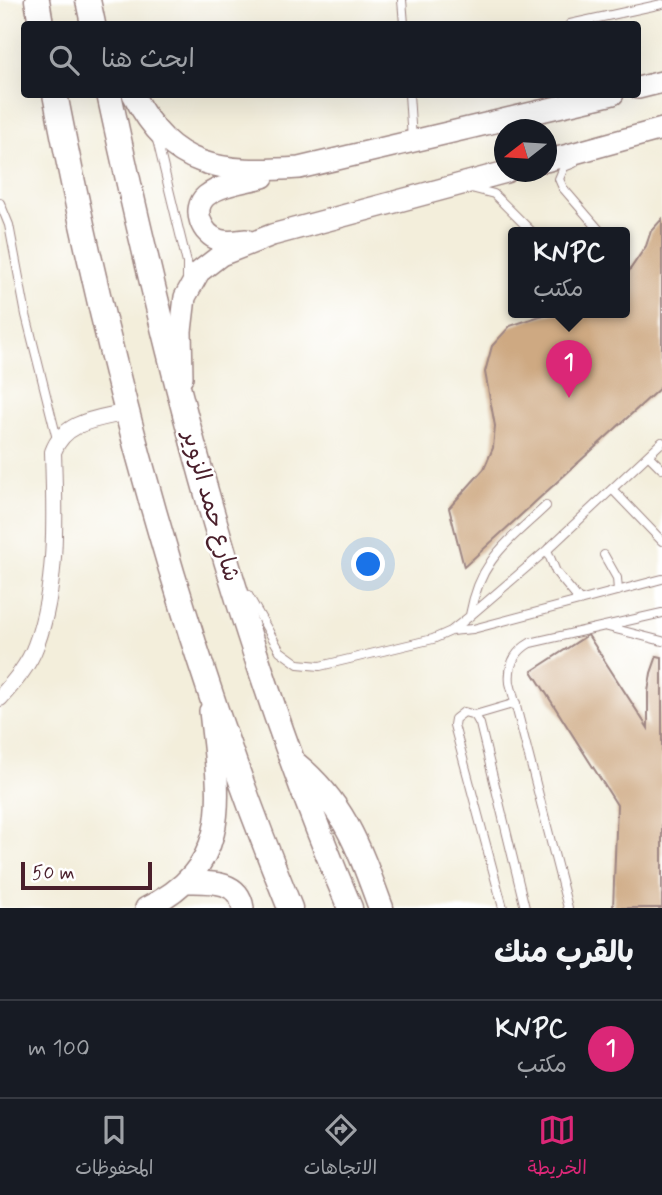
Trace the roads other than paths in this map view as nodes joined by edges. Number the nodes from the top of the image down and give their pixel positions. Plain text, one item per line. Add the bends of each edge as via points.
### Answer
1 (37, 0) edge
2 (89, 0) edge
3 (402, 0) edge
4 (662, 4) edge
5 (40, 21) edge
6 (92, 21) edge
7 (100, 21) edge
8 (404, 21) edge
9 (584, 21) edge
10 (662, 82) edge
11 (641, 88) edge
12 (56, 98) edge
13 (110, 98) edge
14 (135, 98) edge
15 (409, 98) edge
16 (597, 98) edge
17 (155, 131) junction
18 (652, 132) edge
19 (412, 143) junction
20 (557, 157) edge
21 (299, 168) junction
22 (494, 175) edge
23 (455, 185) junction
24 (0, 203) edge
25 (527, 227) edge
26 (597, 227) edge
27 (272, 235) junction
28 (188, 291) junction
29 (184, 404) junction
30 (127, 412) junction
31 (57, 439) junction
32 (662, 442) edge
33 (648, 455) junction
34 (662, 469) edge
35 (612, 489) junction
36 (545, 506) dead end
37 (217, 530) junction
38 (662, 541) edge
39 (547, 550) junction
40 (604, 555) dead end
41 (662, 579) edge
42 (618, 591) junction
43 (580, 601) junction
44 (662, 613) edge
45 (470, 616) junction
46 (604, 626) junction
47 (451, 631) junction
48 (662, 641) edge
49 (208, 684) junction
50 (0, 698) edge
51 (516, 703) junction
52 (475, 715) junction
53 (292, 761) junction
54 (188, 882) junction
55 (146, 908) edge
56 (243, 908) edge
57 (290, 908) edge
58 (350, 908) edge
59 (381, 908) edge
60 (503, 908) edge
61 (525, 908) edge
62 (568, 908) edge

1 - 5 main road
2 - 6 main road
2 - 7 main road
3 - 8 lane
4 - 9 lane
10 - 11 main road
12 - 30 main road via 98,304
13 - 29 main road, شارع حمد الزوير
14 - 17 main road
15 - 19 lane
16 - 19 main road
17 - 21 main road via 183,153 218,167
17 - 28 lane via 187,263
18 - 20 main road
18 - 26 lane via 564,167 559,179 563,188
19 - 21 main road
21 - 27 main road via 215,191 199,207 205,231 217,240 236,242
22 - 23 main road
23 - 25 lane via 494,194
23 - 27 main road
24 - 31 lane via 9,225
27 - 28 main road via 221,256 199,272
28 - 29 main road via 181,331
29 - 37 main road, شارع حمد الزوير
30 - 31 street via 79,424
30 - 49 main road via 174,584
31 - 50 street via 52,452 47,600 36,645 19,677
32 - 33 lane
33 - 34 lane
33 - 35 lane
35 - 38 lane
35 - 39 lane
36 - 45 lane via 488,561
37 - 47 lane via 280,651 298,664 320,667
37 - 53 main road, شارع حمد الزوير
39 - 43 lane via 556,572
39 - 45 lane
40 - 42 lane via 617,578
41 - 42 lane
42 - 43 lane
43 - 47 lane
44 - 46 lane
45 - 47 lane
46 - 48 lane
46 - 51 lane via 523,647 510,667
49 - 54 main road via 220,797 211,842
49 - 57 main road
51 - 52 lane
51 - 62 lane
52 - 60 lane via 464,712 454,725
52 - 61 lane
53 - 58 main road, شارع حمد الزوير
53 - 59 main road via 338,807
54 - 55 main road
54 - 56 main road via 228,886 238,893

